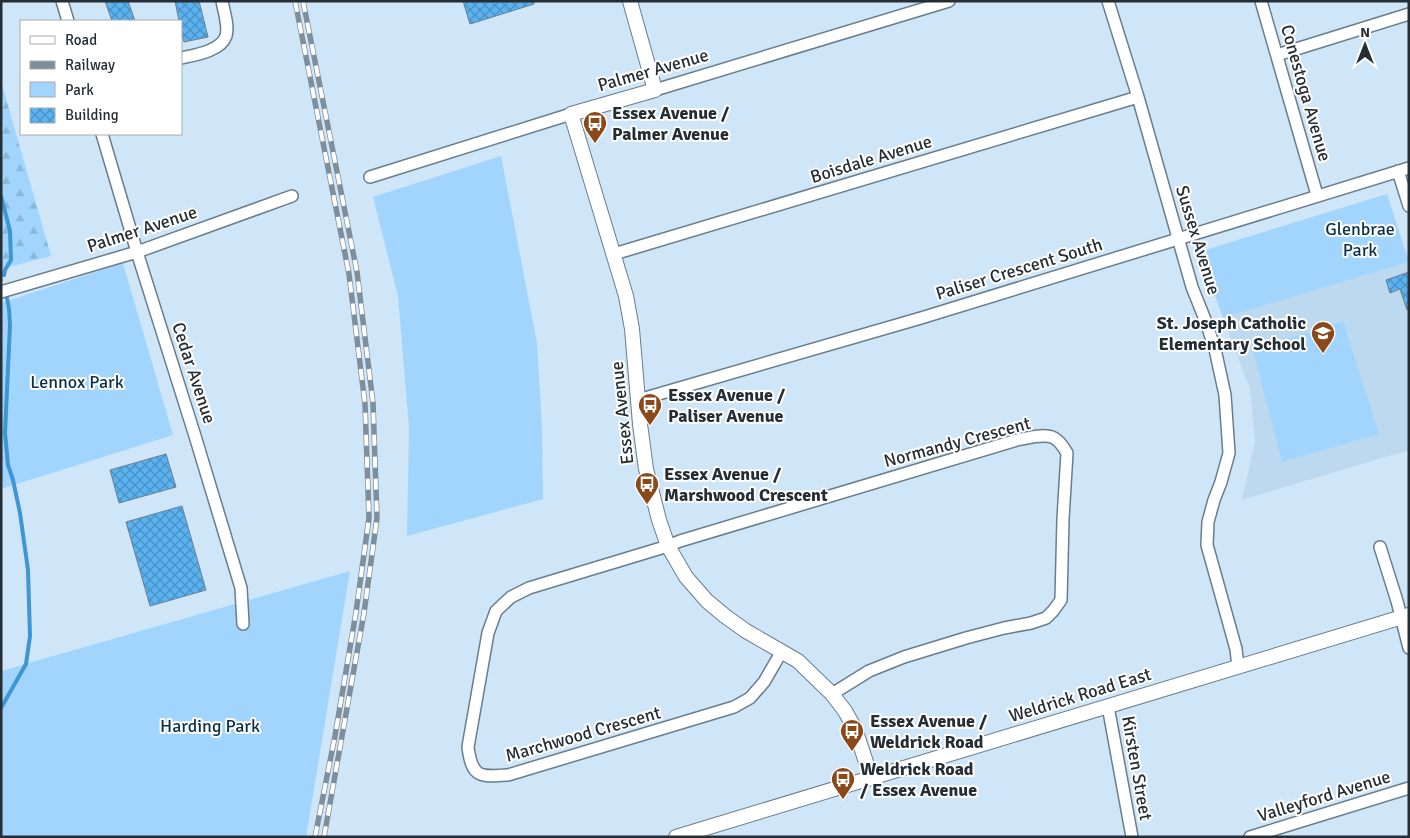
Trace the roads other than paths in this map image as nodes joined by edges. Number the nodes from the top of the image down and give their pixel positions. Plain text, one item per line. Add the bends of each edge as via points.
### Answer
1 (62, 1) edge
2 (222, 1) edge
3 (630, 1) edge
4 (948, 1) edge
5 (1108, 1) edge
6 (1260, 1) edge
7 (912, 6) edge
8 (1409, 14) edge
9 (68, 20) edge
10 (1276, 55) junction
11 (182, 58) edge
12 (655, 90) junction
13 (1138, 97) junction
14 (571, 114) junction
15 (102, 135) edge
16 (1403, 170) edge
17 (370, 177) dead end
18 (1317, 195) junction
19 (292, 196) dead end
20 (1409, 206) edge
21 (1179, 238) junction
22 (137, 252) junction
23 (614, 254) junction
24 (1, 292) edge
25 (638, 400) junction
26 (668, 546) junction
27 (1380, 546) dead end
28 (1405, 616) edge
29 (243, 624) dead end
30 (1409, 648) edge
31 (782, 651) junction
32 (1238, 666) junction
33 (832, 694) junction
34 (1108, 706) junction
35 (871, 777) junction
36 (1409, 788) edge
37 (676, 837) edge
38 (1132, 837) edge
39 (1250, 837) edge

1 - 9 street
2 - 11 street via 226,36 220,45
3 - 12 street
4 - 7 street, Palmer Avenue
5 - 13 street, Sussex Avenue
6 - 10 street, Conestoga Avenue
7 - 12 street, Palmer Avenue
8 - 10 street
10 - 18 street, Conestoga Avenue
12 - 14 street, Palmer Avenue
13 - 21 street, Sussex Avenue
13 - 23 street, Boisdale Avenue
14 - 17 street, Palmer Avenue
14 - 23 street, Essex Avenue
15 - 22 street, Cedar Avenue
16 - 18 street, Paliser Crescent South
16 - 20 street
18 - 21 street, Paliser Crescent South
19 - 22 street, Palmer Avenue
21 - 25 street, Paliser Crescent South via 921,318
21 - 32 street, Sussex Avenue via 1225,395 1229,453 1208,522 1207,545
22 - 24 street, Palmer Avenue
22 - 29 street, Cedar Avenue via 242,588
23 - 25 street, Essex Avenue via 632,329
25 - 26 street, Essex Avenue via 646,469
26 - 31 street, Essex Avenue via 686,577 707,601 746,631
26 - 31 street, Marchwood Crescent via 529,588 511,597 496,612 488,633 468,747 475,771 486,776 508,775 734,707 750,698 764,682
26 - 33 street, Normandy Crescent via 1017,440 1053,437 1062,444 1067,453 1061,600 1054,611 1032,623 904,657 869,671
27 - 28 street
28 - 30 street
28 - 32 street, Weldrick Road East
31 - 33 street, Essex Avenue via 798,661
32 - 34 street, Weldrick Road East
33 - 35 street, Essex Avenue via 855,729
34 - 35 street, Weldrick Road East
34 - 38 street, Kirsten Street
35 - 37 street, Weldrick Road East
36 - 39 street, Valleyford Avenue

